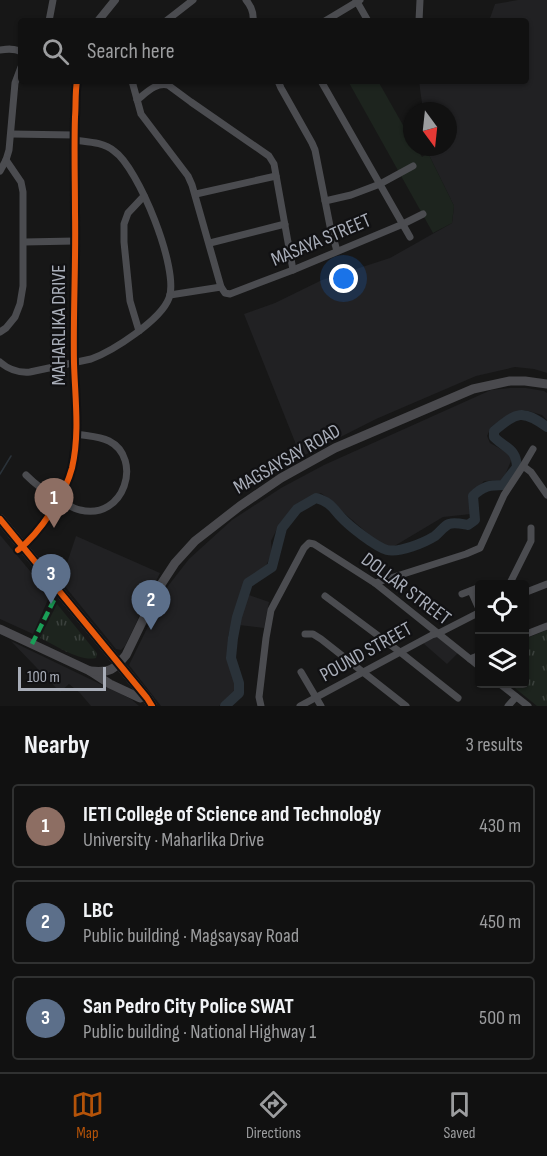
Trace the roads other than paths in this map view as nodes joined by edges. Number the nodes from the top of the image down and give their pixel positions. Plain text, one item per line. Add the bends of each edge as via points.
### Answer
1 (53, 0) edge
2 (115, 0) edge
3 (193, 0) edge
4 (246, 0) edge
5 (420, 0) edge
6 (358, 1) edge
7 (50, 18) edge
8 (100, 18) edge
9 (172, 18) edge
10 (253, 18) edge
11 (330, 18) edge
12 (366, 18) edge
13 (419, 18) edge
14 (0, 50) edge
15 (18, 50) edge
16 (18, 75) edge
17 (77, 84) edge
18 (133, 84) edge
19 (279, 84) edge
20 (323, 84) edge
21 (137, 100) junction
22 (11, 134) junction
23 (74, 138) junction
24 (6, 160) junction
25 (413, 166) dead end
26 (0, 171) edge
27 (276, 176) junction
28 (380, 184) junction
29 (196, 194) junction
30 (144, 196) junction
31 (325, 201) junction
32 (423, 214) dead end
33 (285, 224) junction
34 (403, 224) junction
35 (410, 237) dead end
36 (75, 241) junction
37 (24, 242) junction
38 (210, 243) junction
39 (337, 251) junction
40 (293, 270) junction
41 (221, 287) junction
42 (170, 295) junction
43 (139, 331) junction
44 (0, 332) edge
45 (0, 362) edge
46 (74, 363) junction
47 (547, 384) edge
48 (77, 434) junction
49 (533, 449) dead end
50 (523, 466) junction
51 (26, 475) dead end
52 (547, 495) edge
53 (58, 499) junction
54 (0, 519) edge
55 (531, 528) dead end
56 (0, 529) edge
57 (20, 549) junction
58 (512, 580) edge
59 (375, 583) junction
60 (547, 584) edge
61 (475, 589) edge
62 (471, 591) junction
63 (529, 591) edge
64 (462, 594) dead end
65 (325, 596) dead end
66 (475, 600) edge
67 (475, 614) edge
68 (547, 626) edge
69 (0, 629) edge
70 (439, 633) junction
71 (304, 634) dead end
72 (527, 634) edge
73 (400, 652) junction
74 (475, 657) edge
75 (470, 659) junction
76 (475, 663) edge
77 (117, 666) junction
78 (90, 671) junction
79 (301, 672) dead end
80 (363, 672) junction
81 (505, 688) edge
82 (516, 697) junction
83 (316, 698) junction
84 (458, 698) dead end
85 (143, 702) edge
86 (152, 706) edge
87 (261, 706) edge
88 (300, 706) edge
89 (321, 706) edge
90 (406, 706) edge
91 (508, 706) edge
92 (528, 706) edge

1 - 7 street
2 - 8 street
3 - 9 street
4 - 10 street
5 - 13 street
6 - 11 street
6 - 12 street
14 - 15 street
16 - 22 street
17 - 23 street, MAHARLIKA DRIVE
18 - 21 street
19 - 31 street via 312,143
20 - 28 street
21 - 27 street via 157,85 168,85 265,152 274,164
21 - 29 street via 144,118 188,176
22 - 23 street
22 - 24 street
23 - 30 street via 116,151
23 - 36 street, MAHARLIKA DRIVE
24 - 26 street
24 - 37 street via 21,182
25 - 28 street
27 - 29 street
27 - 33 street
28 - 31 street
28 - 34 street
29 - 38 street
30 - 42 street via 168,260
30 - 43 street via 128,213 124,224 130,301
31 - 39 street
32 - 34 street, MASAYA STREET
33 - 38 street
33 - 40 street
34 - 35 street
34 - 39 street, MASAYA STREET
36 - 37 street
36 - 46 street, MAHARLIKA DRIVE
37 - 44 street via 20,304 15,317
38 - 41 street
39 - 40 street, MASAYA STREET
40 - 41 street, MASAYA STREET via 230,294
41 - 42 street
42 - 43 street via 157,317
43 - 46 street via 99,356
45 - 46 street via 21,373
46 - 48 street, MAHARLIKA DRIVE
47 - 77 main road, MAGSAYSAY ROAD via 510,381 473,388 331,450 281,478 195,541 175,563
48 - 53 street, MAHARLIKA DRIVE via 71,470
48 - 53 street via 99,437 116,446 126,462 124,486 114,503 90,512
49 - 50 street
50 - 52 street
50 - 59 street via 504,495 480,548
51 - 53 street
53 - 57 street, MAHARLIKA DRIVE via 50,515
54 - 57 highway
55 - 58 street via 531,541
56 - 57 highway
57 - 77 highway
59 - 70 street, DOLLAR STREET
59 - 87 street, DOLLAR STREET via 314,544 304,548 271,610
60 - 63 street
61 - 62 street
62 - 64 street
62 - 66 street
65 - 73 street
67 - 70 street, POUND STREET
68 - 72 street
69 - 78 main road
70 - 73 street, POUND STREET
70 - 75 street, DOLLAR STREET
71 - 80 street via 321,639
73 - 80 street, POUND STREET
73 - 84 street
74 - 75 street
75 - 76 street, DOLLAR STREET
77 - 78 main road
77 - 85 highway
77 - 86 highway
78 - 85 main road
79 - 83 street
80 - 83 street, POUND STREET
80 - 90 street
81 - 82 street
82 - 91 street
82 - 92 street
83 - 88 street, POUND STREET
83 - 89 street

